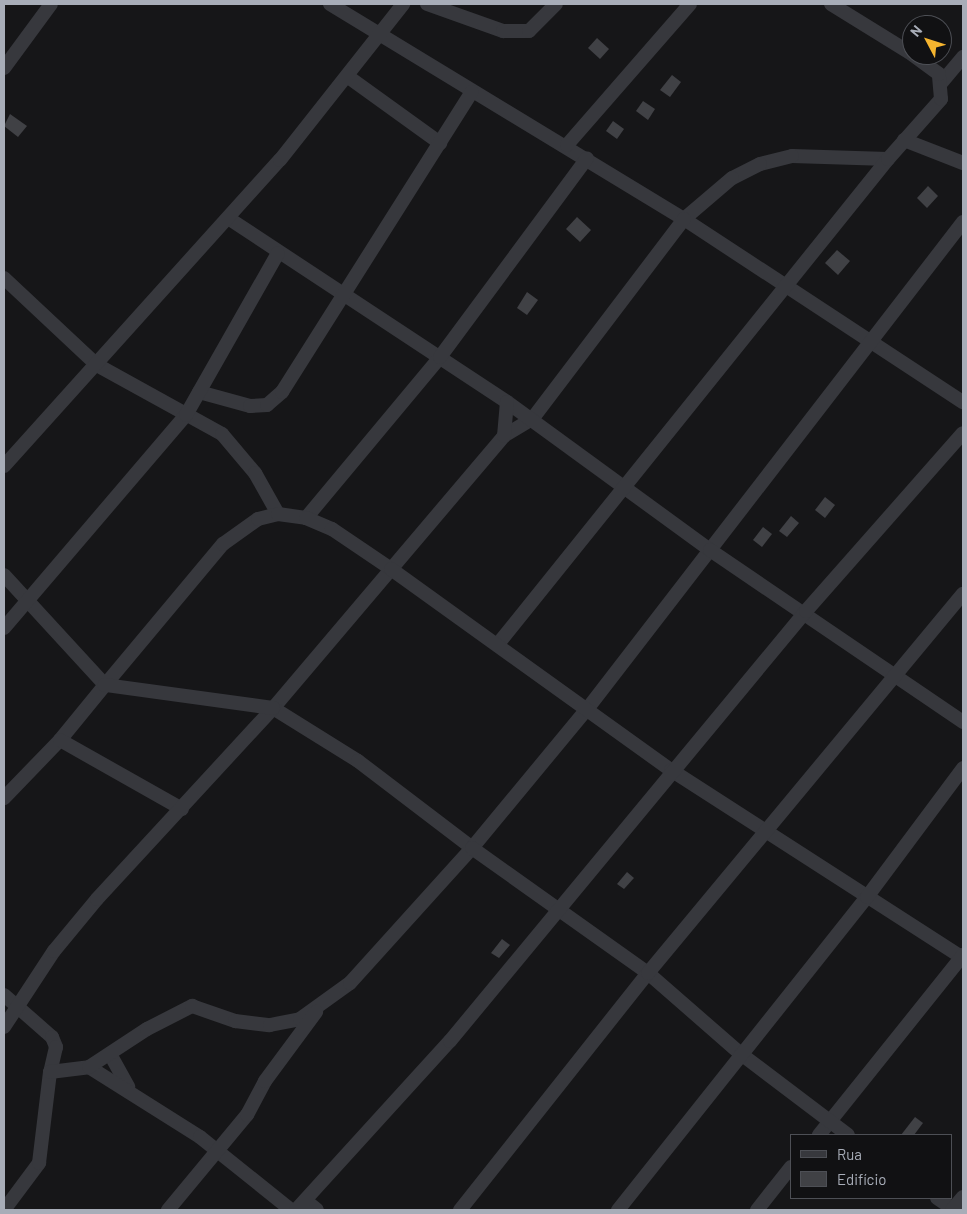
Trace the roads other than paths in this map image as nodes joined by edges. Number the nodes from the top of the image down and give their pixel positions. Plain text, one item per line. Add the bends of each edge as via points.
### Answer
1 (52, 4) edge
2 (330, 4) edge
3 (403, 4) edge
4 (427, 4) edge
5 (556, 4) edge
6 (690, 4) edge
7 (831, 4) edge
8 (379, 35) junction
9 (902, 49) edge
10 (963, 57) edge
11 (923, 65) edge
12 (4, 68) edge
13 (347, 76) junction
14 (942, 82) junction
15 (472, 92) junction
16 (904, 140) junction
17 (440, 143) junction
18 (567, 145) junction
19 (586, 158) junction
20 (888, 159) junction
21 (963, 163) edge
22 (228, 218) junction
23 (684, 218) junction
24 (963, 222) edge
25 (278, 253) junction
26 (4, 278) edge
27 (789, 285) junction
28 (344, 296) junction
29 (872, 343) junction
30 (440, 357) junction
31 (97, 365) junction
32 (199, 392) junction
33 (507, 402) junction
34 (963, 402) edge
35 (186, 415) junction
36 (532, 419) junction
37 (963, 433) edge
38 (504, 436) junction
39 (4, 466) edge
40 (624, 488) junction
41 (278, 514) junction
42 (306, 518) junction
43 (710, 550) junction
44 (391, 569) junction
45 (4, 575) edge
46 (963, 594) edge
47 (30, 600) junction
48 (806, 611) junction
49 (4, 628) edge
50 (498, 644) junction
51 (897, 675) junction
52 (105, 684) junction
53 (273, 708) junction
54 (588, 708) junction
55 (963, 722) edge
56 (60, 740) junction
57 (963, 768) edge
58 (671, 770) junction
59 (4, 798) edge
60 (182, 809) junction
61 (767, 831) junction
62 (472, 848) junction
63 (867, 897) junction
64 (560, 912) junction
65 (963, 957) edge
66 (648, 973) junction
67 (4, 995) edge
68 (320, 1008) junction
69 (17, 1010) junction
70 (4, 1027) edge
71 (110, 1054) junction
72 (741, 1054) junction
73 (89, 1067) junction
74 (50, 1072) junction
75 (128, 1087) junction
76 (830, 1123) junction
77 (820, 1134) edge
78 (846, 1134) edge
79 (218, 1151) junction
80 (790, 1168) edge
81 (963, 1197) edge
82 (938, 1199) edge
83 (301, 1206) edge
84 (4, 1210) edge
85 (168, 1210) edge
86 (291, 1210) edge
87 (317, 1210) edge
88 (460, 1210) edge
89 (618, 1210) edge
90 (757, 1210) edge
91 (954, 1210) edge

1 - 12 street
2 - 8 street
3 - 8 street
4 - 5 street via 503,31 528,31
6 - 18 street
7 - 9 street
8 - 13 street
8 - 15 street
10 - 14 street
11 - 14 street
13 - 17 street
13 - 22 street
14 - 16 street via 941,99
15 - 17 street
15 - 18 street
16 - 20 street
16 - 21 street
17 - 28 street
18 - 19 street
19 - 23 street
19 - 30 street
20 - 23 street via 792,156 760,164 732,178
20 - 27 street
22 - 25 street
22 - 31 street
23 - 27 street
23 - 36 street
24 - 29 street
25 - 28 street
25 - 32 street
26 - 31 street
27 - 29 street
27 - 40 street
28 - 30 street
28 - 32 street via 282,392 267,405 250,406
29 - 34 street
29 - 43 street
30 - 33 street
30 - 42 street
31 - 35 street
31 - 39 street
32 - 35 street
33 - 36 street
33 - 38 street
35 - 41 street via 222,434 236,448
35 - 47 street
36 - 38 street
36 - 40 street
37 - 48 street
38 - 44 street
40 - 43 street
40 - 50 street
41 - 42 street
41 - 52 street via 258,519 223,544
42 - 44 street
43 - 48 street
43 - 54 street
44 - 50 street
44 - 53 street
45 - 47 street
46 - 51 street
47 - 49 street
47 - 52 street
48 - 51 street
48 - 58 street
50 - 54 street
51 - 55 street
51 - 61 street
52 - 53 street
52 - 56 street
53 - 60 street
53 - 62 street via 358,761
54 - 58 street
54 - 62 street
56 - 59 street
56 - 60 street
57 - 63 street
58 - 61 street
58 - 64 street
60 - 69 street via 147,840 54,951
61 - 63 street
61 - 66 street
62 - 64 street
62 - 68 street via 350,983
63 - 65 street
63 - 72 street
64 - 66 street
64 - 83 street
65 - 76 street
66 - 72 street
66 - 88 street
67 - 69 street
68 - 71 street via 300,1019 270,1025 236,1021 192,1006
68 - 79 street
69 - 70 street
69 - 74 street via 52,1037 56,1048
71 - 73 street
71 - 75 street
72 - 76 street
72 - 89 street
73 - 74 street
73 - 75 street
74 - 84 street via 40,1163
75 - 79 street
76 - 77 street
76 - 78 street
79 - 85 street
79 - 86 street
80 - 90 street
81 - 91 street
82 - 91 street
83 - 87 street

